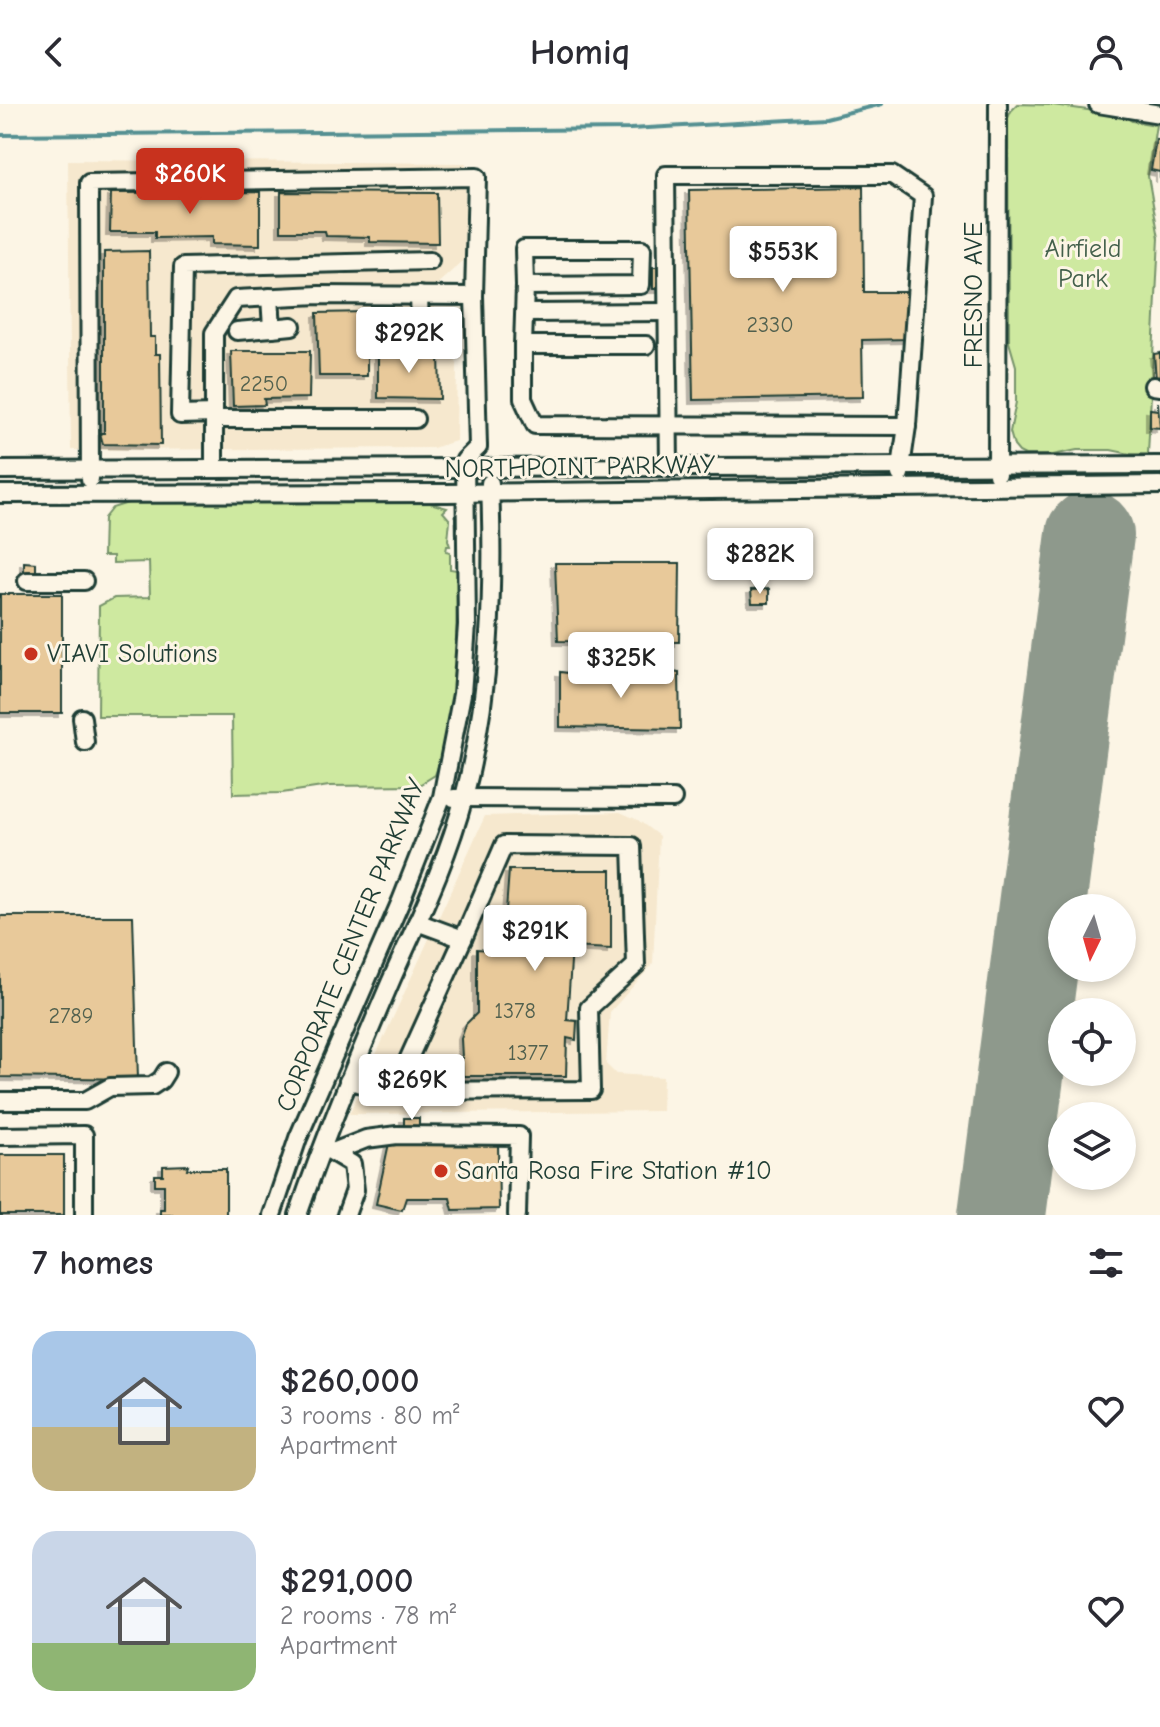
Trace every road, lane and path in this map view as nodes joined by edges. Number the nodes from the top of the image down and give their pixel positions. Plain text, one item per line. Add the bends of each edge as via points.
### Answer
1 (998, 104) edge
2 (1098, 104) edge
3 (1160, 114) edge
4 (430, 261) dead end
5 (525, 286) junction
6 (419, 295) junction
7 (474, 296) junction
8 (270, 297) junction
9 (667, 312) junction
10 (526, 313) junction
11 (292, 326) dead end
12 (272, 328) junction
13 (375, 328) dead end
14 (237, 331) dead end
15 (523, 345) junction
16 (646, 345) dead end
17 (214, 416) junction
18 (415, 419) dead end
19 (669, 426) junction
20 (907, 426) junction
21 (478, 447) junction
22 (1160, 465) edge
23 (899, 466) junction
24 (998, 466) junction
25 (465, 468) junction
26 (669, 468) junction
27 (214, 469) junction
28 (490, 469) junction
29 (0, 470) edge
30 (90, 470) junction
31 (1160, 485) edge
32 (995, 486) junction
33 (900, 487) junction
34 (491, 492) junction
35 (90, 493) junction
36 (466, 493) junction
37 (0, 494) edge
38 (27, 581) dead end
39 (84, 581) dead end
40 (82, 718) dead end
41 (85, 742) dead end
42 (442, 797) junction
43 (464, 798) junction
44 (673, 799) dead end
45 (417, 922) junction
46 (463, 939) junction
47 (166, 1072) dead end
48 (348, 1081) junction
49 (394, 1091) junction
50 (0, 1101) edge
51 (0, 1136) edge
52 (327, 1149) junction
53 (84, 1215) edge
54 (272, 1215) edge
55 (298, 1215) edge
56 (346, 1215) edge
57 (517, 1215) edge

1 - 24 street, FRESNO AVE
2 - 3 street
4 - 17 street via 183,267 180,415
5 - 5 street via 641,285 642,249 524,249
5 - 10 street
6 - 7 street
6 - 8 street
6 - 13 street via 420,327
7 - 21 street
7 - 30 street via 477,177 89,183
8 - 12 street
8 - 17 street via 236,299 214,333
9 - 10 street
9 - 19 street
9 - 20 street via 666,175 892,175 923,196
10 - 15 street
11 - 12 street
12 - 14 street
15 - 16 street
15 - 19 street via 523,399 535,425
17 - 18 street
17 - 27 street
19 - 20 street
19 - 26 street
20 - 23 street
21 - 25 street via 465,460
21 - 28 street, CORPORATE CENTER PARKWAY via 490,460
22 - 24 street, NORTHPOINT PARKWAY
23 - 24 street, NORTHPOINT PARKWAY
23 - 26 street, NORTHPOINT PARKWAY
23 - 33 street
24 - 32 street, FRESNO AVE
25 - 27 street, NORTHPOINT PARKWAY
25 - 28 street, NORTHPOINT PARKWAY
25 - 36 street, CORPORATE CENTER PARKWAY
26 - 28 street, NORTHPOINT PARKWAY
27 - 30 street, NORTHPOINT PARKWAY
28 - 34 street, CORPORATE CENTER PARKWAY
29 - 30 street, NORTHPOINT PARKWAY
30 - 35 street
31 - 32 street, NORTHPOINT PARKWAY
32 - 33 street, NORTHPOINT PARKWAY
33 - 34 street, NORTHPOINT PARKWAY
34 - 36 street, NORTHPOINT PARKWAY
34 - 43 street, CORPORATE CENTER PARKWAY via 488,656 482,722
35 - 36 street, NORTHPOINT PARKWAY
35 - 37 street, NORTHPOINT PARKWAY
36 - 42 street, CORPORATE CENTER PARKWAY via 462,694
38 - 39 street
40 - 41 street
42 - 43 street
42 - 54 street, CORPORATE CENTER PARKWAY via 298,1138
43 - 44 street
43 - 45 street, CORPORATE CENTER PARKWAY
45 - 46 street
45 - 48 street, CORPORATE CENTER PARKWAY
46 - 49 street
46 - 49 street via 504,845 632,846 636,965 589,1008 591,1090
47 - 50 street via 152,1086 110,1087 85,1101
48 - 49 street
48 - 52 street, CORPORATE CENTER PARKWAY
51 - 53 street via 84,1135
52 - 55 street, CORPORATE CENTER PARKWAY
52 - 56 street via 352,1164 355,1190
52 - 57 street via 397,1135 519,1136

